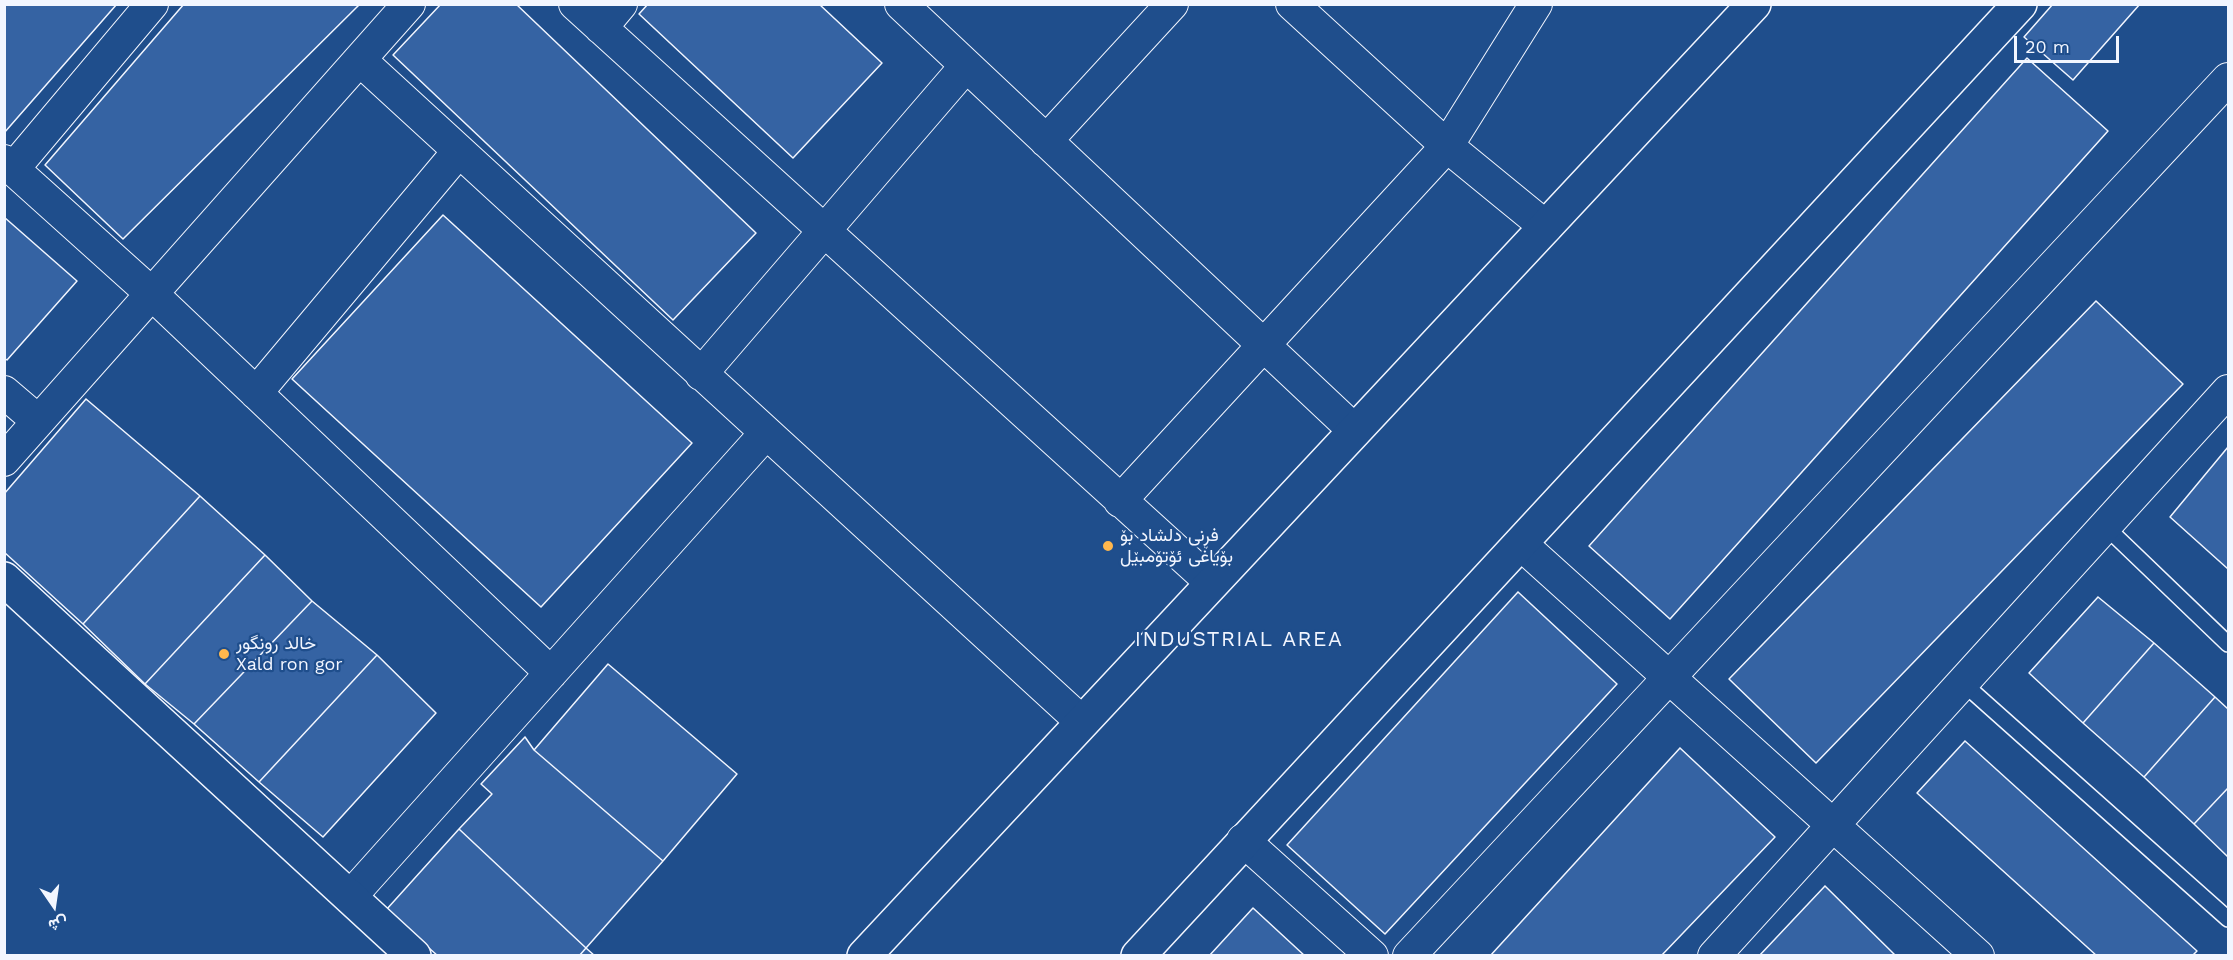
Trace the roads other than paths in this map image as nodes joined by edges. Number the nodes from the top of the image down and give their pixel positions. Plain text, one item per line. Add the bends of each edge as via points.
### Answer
1 (152, 4) edge
2 (409, 4) edge
3 (575, 4) edge
4 (901, 4) edge
5 (1172, 4) edge
6 (1292, 4) edge
7 (1536, 4) edge
8 (1754, 4) edge
9 (2020, 4) edge
10 (611, 16) edge
11 (360, 60) junction
12 (966, 66) junction
13 (2229, 79) edge
14 (1046, 141) junction
15 (1447, 146) junction
16 (459, 151) junction
17 (9, 165) edge
18 (1546, 227) junction
19 (824, 231) junction
20 (152, 294) junction
21 (1264, 345) junction
22 (701, 374) junction
23 (2229, 391) edge
24 (4, 392) edge
25 (256, 393) junction
26 (38, 421) junction
27 (1355, 431) junction
28 (766, 433) junction
29 (4, 460) edge
30 (1120, 501) junction
31 (2105, 526) junction
32 (1521, 544) junction
33 (4, 579) edge
34 (1212, 583) junction
35 (2229, 644) edge
36 (551, 673) junction
37 (1669, 677) junction
38 (1962, 683) junction
39 (1082, 722) junction
40 (1833, 825) junction
41 (1243, 840) junction
42 (350, 897) junction
43 (2229, 919) edge
44 (414, 956) edge
45 (864, 956) edge
46 (1138, 956) edge
47 (1372, 956) edge
48 (1409, 956) edge
49 (1714, 956) edge
50 (1978, 956) edge

1 - 17 street
2 - 11 street
3 - 10 street
4 - 12 street
5 - 14 street
6 - 15 street
7 - 15 street
8 - 18 street
9 - 32 street
10 - 19 street
11 - 16 street
11 - 20 street
12 - 14 street
12 - 19 street
13 - 37 street
14 - 21 street
15 - 18 street
15 - 21 street
16 - 22 street
16 - 25 street
17 - 20 street
18 - 27 street
19 - 22 street
19 - 30 street
20 - 25 street
20 - 26 street
21 - 27 street
21 - 30 street
22 - 28 street
23 - 31 street
24 - 26 street
25 - 36 street
26 - 29 street
27 - 34 street
28 - 36 street
28 - 39 street
30 - 34 street
31 - 35 lane
31 - 38 street
32 - 37 street
32 - 41 street
33 - 42 street
34 - 39 street
36 - 42 street
37 - 40 street
37 - 48 street
38 - 40 street
38 - 43 lane
39 - 45 street
40 - 49 street
40 - 50 street
41 - 46 street
41 - 47 street
42 - 44 street

